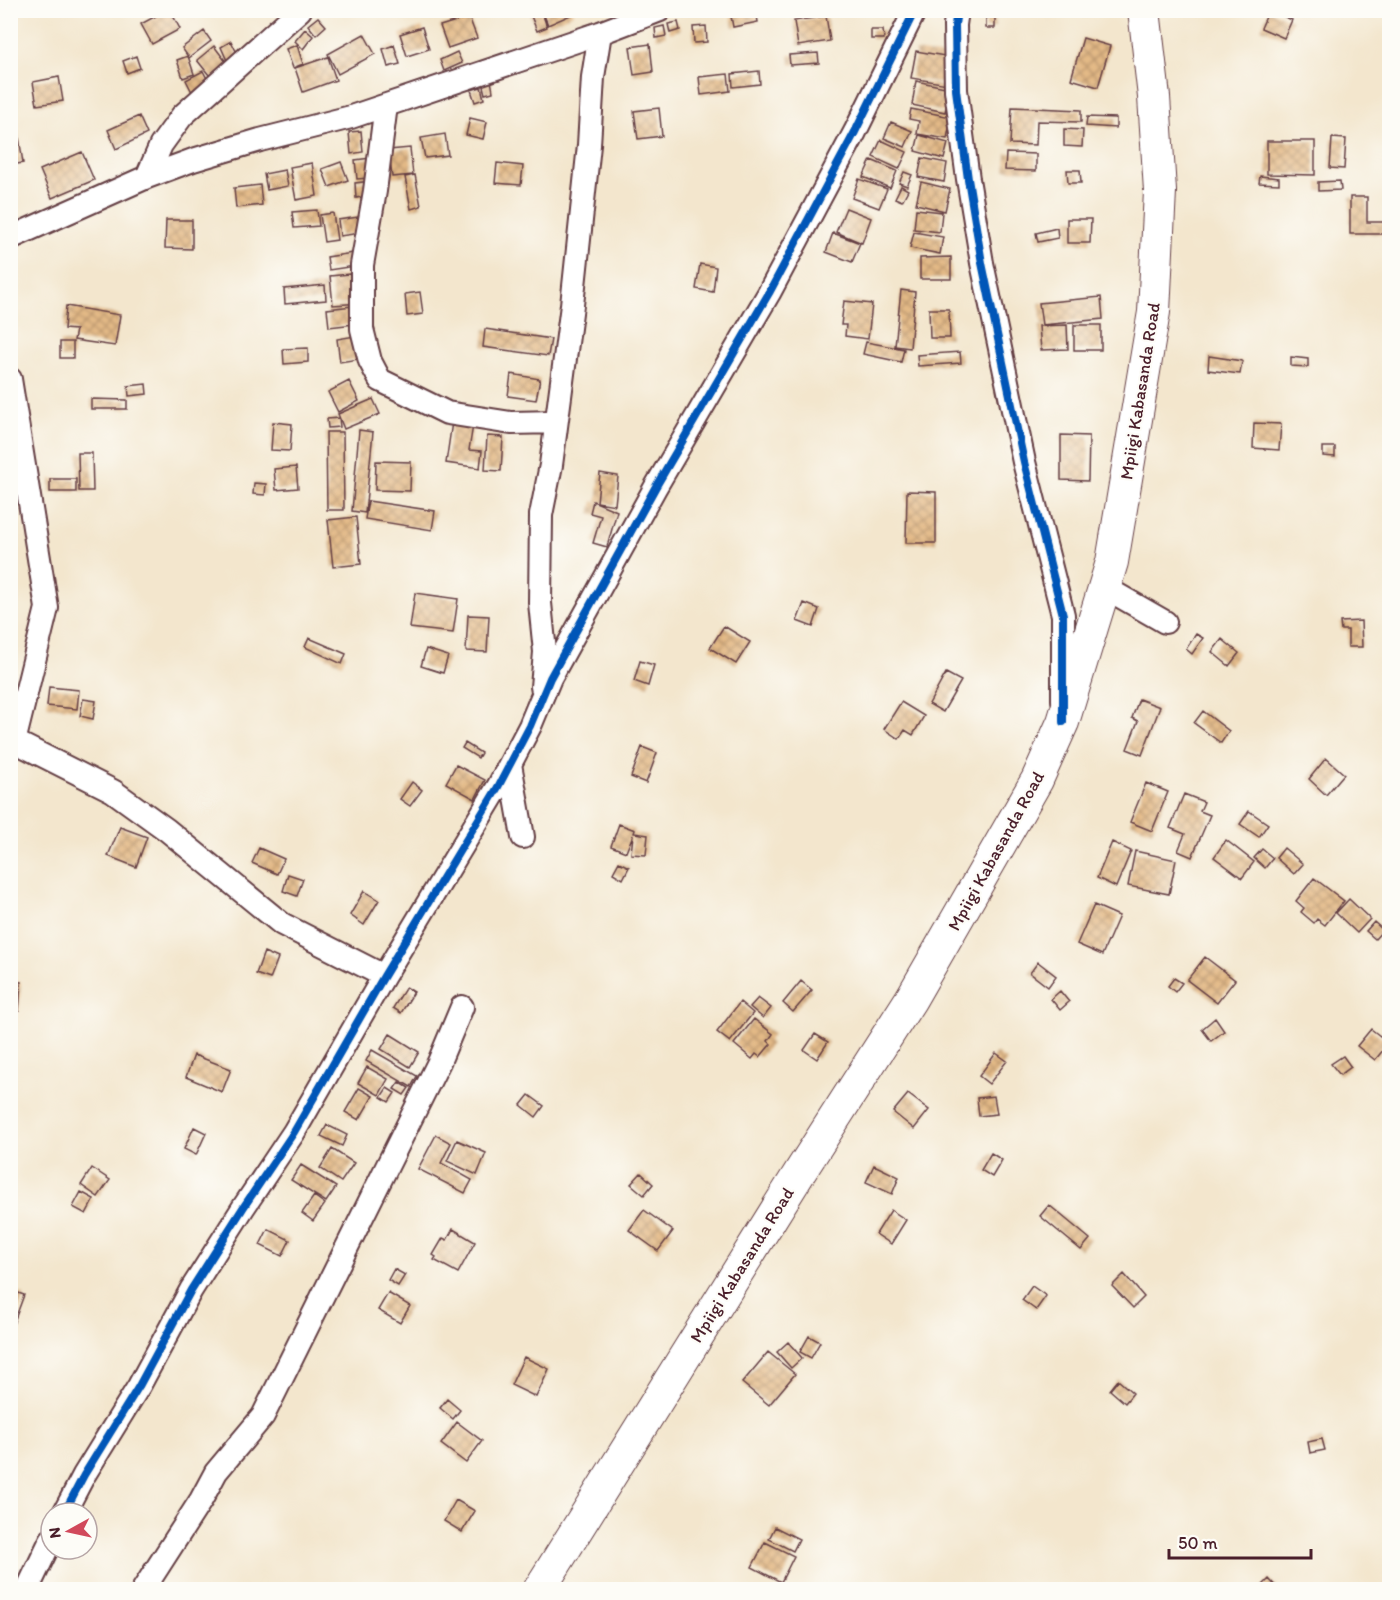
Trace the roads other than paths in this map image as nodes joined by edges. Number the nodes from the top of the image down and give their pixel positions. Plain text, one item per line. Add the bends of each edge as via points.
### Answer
1 (300, 10) edge
2 (660, 10) edge
3 (915, 10) edge
4 (957, 10) edge
5 (1144, 10) edge
6 (600, 33) junction
7 (386, 105) junction
8 (147, 177) junction
9 (10, 238) edge
10 (10, 379) edge
11 (556, 422) junction
12 (1104, 587) junction
13 (1165, 622) dead end
14 (541, 697) junction
15 (1063, 722) junction
16 (12, 741) edge
17 (510, 764) junction
18 (524, 837) dead end
19 (384, 976) junction
20 (462, 1007) dead end
21 (70, 1501) edge
22 (41, 1561) edge
23 (27, 1590) edge
24 (144, 1590) edge
25 (539, 1590) edge

1 - 8 street via 182,116 161,145
2 - 6 street
3 - 14 street via 770,293 655,488
4 - 15 street via 956,90 982,263 1024,462 1063,615
5 - 12 main road, Mpiigi Kabasanda Road via 1160,191 1154,312 1116,538
6 - 7 street
6 - 11 street
7 - 8 street via 216,153
7 - 11 street via 362,265 362,329 370,361 380,380 447,413 511,423
8 - 9 street
10 - 16 street via 47,608
11 - 14 street via 541,516 540,603 545,652
12 - 13 street
12 - 15 main road, Mpiigi Kabasanda Road
14 - 17 street
15 - 25 main road, Mpiigi Kabasanda Road via 1037,780 911,999
16 - 19 street via 113,791 282,924
17 - 18 street
17 - 19 street
19 - 21 street via 294,1132 191,1290
20 - 24 street via 439,1062 263,1416 216,1472
22 - 23 street

